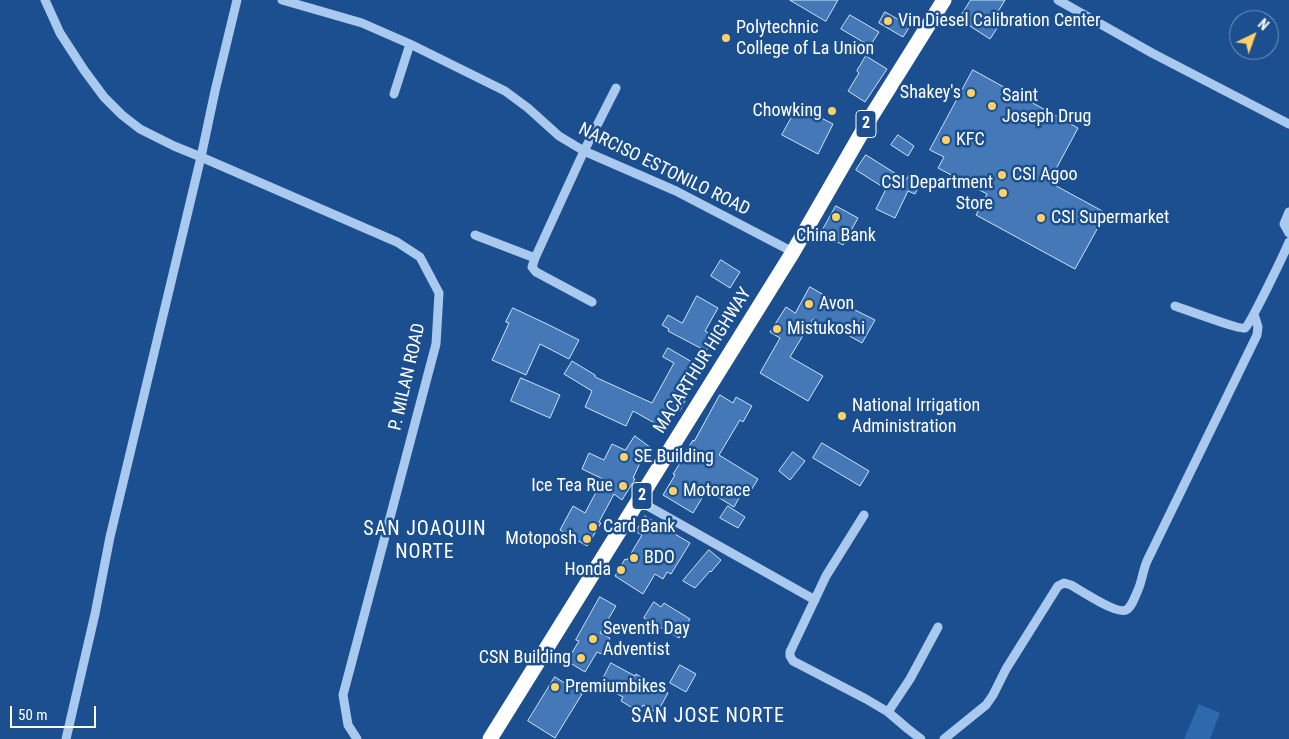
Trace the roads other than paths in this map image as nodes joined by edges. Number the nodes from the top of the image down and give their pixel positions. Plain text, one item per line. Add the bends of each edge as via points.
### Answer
1 (45, 0) edge
2 (237, 0) edge
3 (282, 0) edge
4 (944, 0) edge
5 (1058, 0) edge
6 (410, 44) junction
7 (616, 88) dead end
8 (394, 94) dead end
9 (1289, 124) edge
10 (584, 151) junction
11 (201, 157) junction
12 (1289, 212) edge
13 (1289, 233) edge
14 (475, 235) dead end
15 (1289, 242) edge
16 (793, 252) junction
17 (535, 258) junction
18 (592, 302) dead end
19 (1175, 306) dead end
20 (1254, 314) junction
21 (639, 501) junction
22 (864, 515) dead end
23 (816, 600) junction
24 (938, 627) dead end
25 (888, 712) junction
26 (66, 739) edge
27 (357, 739) edge
28 (490, 739) edge
29 (922, 739) edge
30 (944, 739) edge

1 - 11 street, P. MILAN ROAD via 60,33 104,97 140,129
2 - 11 street
3 - 6 street, NARCISO ESTONILO ROAD via 362,23
4 - 16 highway, MACARTHUR HIGHWAY / 2 via 869,120
5 - 9 street
6 - 8 street
6 - 10 street, NARCISO ESTONILO ROAD via 506,91 560,136
7 - 10 street
10 - 16 street, NARCISO ESTONILO ROAD via 676,191
10 - 17 street
11 - 26 street
11 - 27 street, P. MILAN ROAD via 397,242 420,257 439,293 436,344 343,695 348,725
12 - 13 street via 1284,224
14 - 17 street
15 - 20 street
16 - 21 highway, MACARTHUR HIGHWAY / 2
17 - 18 street via 532,267 536,272
19 - 20 street via 1239,328 1246,327
20 - 30 street via 1257,335 1147,560 1139,589 1130,606 1121,612 1071,585 1064,583 1058,586 986,704
21 - 23 street
21 - 28 highway, MACARTHUR HIGHWAY / 2
22 - 23 street via 826,576
23 - 25 street via 793,645 791,658
24 - 25 street
25 - 29 street

